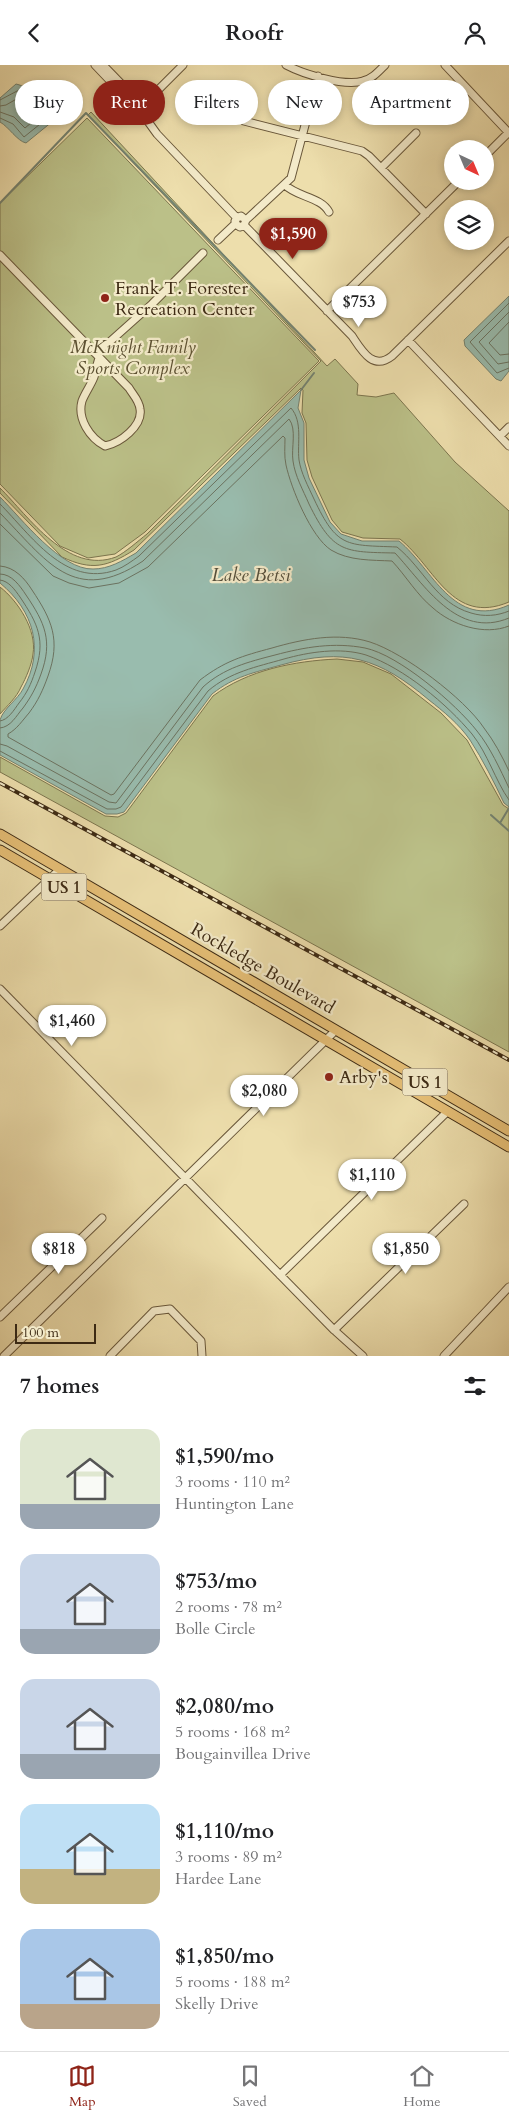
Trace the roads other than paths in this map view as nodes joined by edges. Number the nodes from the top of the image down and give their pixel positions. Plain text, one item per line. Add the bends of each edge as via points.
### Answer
1 (95, 65) edge
2 (103, 65) edge
3 (184, 65) edge
4 (286, 65) edge
5 (385, 65) edge
6 (445, 65) edge
7 (300, 68) edge
8 (318, 76) junction
9 (109, 80) edge
10 (118, 80) edge
11 (165, 84) edge
12 (151, 125) edge
13 (258, 125) edge
14 (509, 132) edge
15 (416, 133) dead end
16 (302, 136) junction
17 (494, 147) edge
18 (381, 168) junction
19 (285, 185) junction
20 (450, 190) edge
21 (329, 212) dead end
22 (426, 214) junction
23 (236, 221) junction
24 (245, 222) junction
25 (218, 239) dead end
26 (509, 241) edge
27 (204, 253) dead end
28 (0, 255) edge
29 (327, 311) junction
30 (408, 340) junction
31 (97, 356) junction
32 (509, 427) edge
33 (500, 436) junction
34 (509, 445) edge
35 (0, 834) edge
36 (0, 850) edge
37 (60, 869) junction
38 (50, 879) junction
39 (0, 926) edge
40 (176, 937) junction
41 (152, 938) junction
42 (186, 958) junction
43 (212, 958) junction
44 (0, 989) edge
45 (336, 1030) junction
46 (326, 1040) junction
47 (473, 1110) junction
48 (448, 1111) junction
49 (509, 1131) edge
50 (509, 1147) edge
51 (186, 1178) junction
52 (464, 1204) dead end
53 (102, 1218) dead end
54 (280, 1275) junction
55 (509, 1287) edge
56 (0, 1317) edge
57 (334, 1330) junction
58 (203, 1353) edge
59 (4, 1356) edge
60 (110, 1356) edge
61 (363, 1356) edge
62 (444, 1356) edge

1 - 9 street
2 - 10 street
3 - 11 street
4 - 7 street
5 - 8 street via 373,77 355,83
6 - 14 street
7 - 8 street
8 - 16 street
12 - 23 street
13 - 16 street
14 - 17 street
15 - 18 street
16 - 18 street via 362,151
16 - 19 street via 291,177
18 - 22 street
19 - 21 street via 326,207
19 - 24 street
20 - 22 street
22 - 29 street
23 - 24 street via 241,216
23 - 25 street
24 - 29 street
26 - 30 street
27 - 31 street
28 - 31 street
29 - 30 street via 377,362 385,361
30 - 33 street
31 - 31 street via 138,400 141,411 137,424 123,439 105,447 87,429 81,414 82,401 94,378
32 - 33 street
33 - 34 street
35 - 37 main road, Rockledge Boulevard / US 1
36 - 38 main road, Rockledge Boulevard / US 1
37 - 38 street
37 - 40 main road, Rockledge Boulevard / US 1
38 - 39 street
38 - 41 main road, Rockledge Boulevard / US 1
40 - 41 main road
40 - 43 main road, Rockledge Boulevard / US 1
41 - 42 main road, Rockledge Boulevard / US 1
42 - 43 main road
42 - 46 main road, Rockledge Boulevard / US 1
43 - 45 main road, Rockledge Boulevard / US 1
44 - 51 street
45 - 46 street
45 - 47 main road, Rockledge Boulevard / US 1
46 - 48 main road, Rockledge Boulevard / US 1
46 - 51 street
47 - 48 main road via 457,1108
47 - 49 main road, Rockledge Boulevard / US 1
48 - 50 main road, Rockledge Boulevard / US 1
48 - 54 street
51 - 54 street
51 - 59 street
52 - 57 street
53 - 56 street
54 - 57 street
55 - 62 street
57 - 61 street
58 - 60 street via 201,1341 170,1309 162,1309 154,1311

